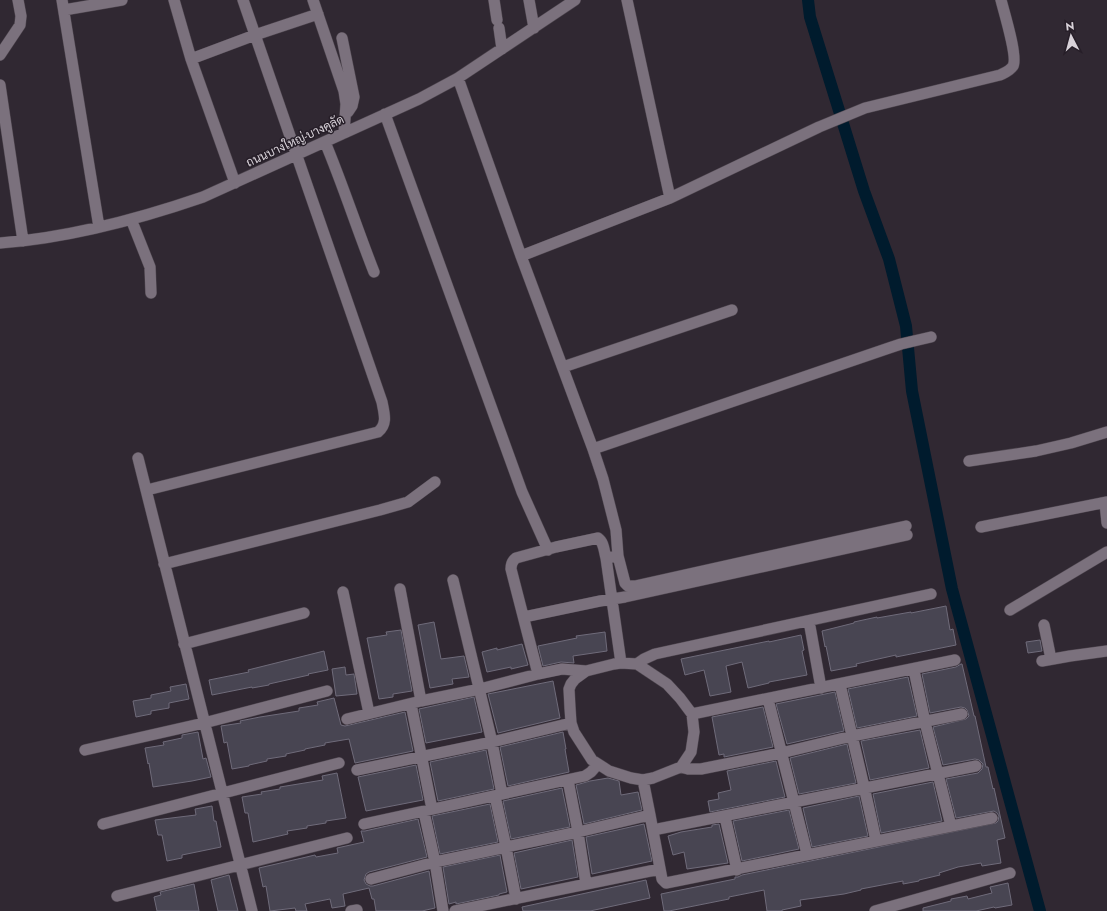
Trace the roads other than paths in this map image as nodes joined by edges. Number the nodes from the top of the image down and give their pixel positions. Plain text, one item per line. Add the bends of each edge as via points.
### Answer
1 (18, 0) edge
2 (122, 0) edge
3 (174, 0) edge
4 (243, 0) edge
5 (313, 0) edge
6 (494, 0) edge
7 (529, 0) edge
8 (575, 0) edge
9 (627, 0) edge
10 (1001, 0) edge
11 (63, 5) edge
12 (318, 14) junction
13 (534, 28) junction
14 (255, 35) junction
15 (342, 38) dead end
16 (502, 49) junction
17 (0, 55) edge
18 (191, 59) junction
19 (458, 78) junction
20 (0, 85) edge
21 (346, 114) junction
22 (385, 114) junction
23 (344, 133) junction
24 (325, 142) junction
25 (297, 155) junction
26 (235, 183) junction
27 (670, 198) junction
28 (131, 218) junction
29 (99, 227) junction
30 (23, 241) junction
31 (0, 243) edge
32 (521, 256) junction
33 (374, 272) dead end
34 (151, 292) dead end
35 (732, 310) dead end
36 (926, 338) dead end
37 (562, 366) junction
38 (1107, 432) edge
39 (593, 449) junction
40 (138, 458) dead end
41 (969, 461) dead end
42 (435, 482) dead end
43 (147, 490) junction
44 (1106, 503) edge
45 (1107, 523) edge
46 (981, 527) dead end
47 (548, 550) junction
48 (1107, 552) edge
49 (618, 556) junction
50 (606, 558) junction
51 (164, 564) junction
52 (453, 580) dead end
53 (400, 589) dead end
54 (343, 592) dead end
55 (931, 594) dead end
56 (612, 599) junction
57 (1010, 610) dead end
58 (304, 613) dead end
59 (524, 617) junction
60 (809, 620) junction
61 (1044, 625) dead end
62 (184, 644) junction
63 (1107, 651) edge
64 (955, 660) dead end
65 (621, 663) junction
66 (637, 664) junction
67 (914, 670) junction
68 (586, 671) junction
69 (538, 674) junction
70 (840, 684) junction
71 (821, 688) junction
72 (480, 689) junction
73 (327, 691) dead end
74 (768, 699) junction
75 (416, 703) junction
76 (370, 713) junction
77 (692, 714) junction
78 (962, 714) dead end
79 (347, 719) dead end
80 (925, 722) junction
81 (204, 723) junction
82 (571, 723) junction
83 (852, 736) junction
84 (492, 742) junction
85 (85, 750) dead end
86 (781, 753) junction
87 (421, 757) junction
88 (340, 763) dead end
89 (598, 764) junction
90 (976, 766) dead end
91 (681, 767) junction
92 (357, 770) dead end
93 (938, 773) junction
94 (568, 780) junction
95 (643, 780) junction
96 (865, 787) junction
97 (222, 794) junction
98 (498, 795) junction
99 (794, 803) junction
100 (428, 810) junction
101 (650, 815) junction
102 (725, 817) junction
103 (992, 818) dead end
104 (102, 824) dead end
105 (364, 824) dead end
106 (950, 826) junction
107 (653, 830) junction
108 (578, 832) junction
109 (347, 838) dead end
110 (876, 840) junction
111 (506, 847) junction
112 (807, 854) junction
113 (435, 862) junction
114 (240, 865) junction
115 (660, 869) junction
116 (737, 870) junction
117 (1010, 873) dead end
118 (371, 879) dead end
119 (586, 884) junction
120 (117, 896) dead end
121 (516, 899) junction
122 (252, 911) edge
123 (443, 911) edge
124 (456, 911) edge
125 (875, 911) edge

1 - 17 street via 20,26
2 - 11 street
3 - 18 street
4 - 14 street
5 - 12 street
6 - 16 street
7 - 13 street
8 - 13 street, ถนนบางใหญ่-บางคูลัด
9 - 27 street
10 - 27 street via 1014,60 1008,71 865,108 818,127
11 - 29 street
12 - 14 street
12 - 21 street via 344,91
13 - 16 street, ถนนบางใหญ่-บางคูลัด
14 - 18 street
14 - 25 street
15 - 21 street via 354,97 352,106
16 - 19 street, ถนนบางใหญ่-บางคูลัด
18 - 26 street
19 - 22 street, ถนนบางใหญ่-บางคูลัด
19 - 32 street
20 - 30 street
21 - 23 street
22 - 23 street, ถนนบางใหญ่-บางคูลัด
22 - 47 street via 522,492
23 - 24 street, ถนนบางใหญ่-บางคูลัด
24 - 25 street, ถนนบางใหญ่-บางคูลัด
24 - 33 street
25 - 26 street, ถนนบางใหญ่-บางคูลัด
25 - 43 street via 382,402 385,416 382,429 371,434
26 - 28 street, ถนนบางใหญ่-บางคูลัด via 172,208
27 - 32 street
28 - 29 street, ถนนบางใหญ่-บางคูลัด
28 - 34 street via 150,267
29 - 30 street, ถนนบางใหญ่-บางคูลัด
30 - 31 street, ถนนบางใหญ่-บางคูลัด
32 - 37 street
35 - 37 street
36 - 39 street via 901,344
37 - 39 street
38 - 41 street via 1036,451
39 - 49 street via 616,530
40 - 43 street
42 - 51 street via 408,502
43 - 51 street
44 - 45 street
44 - 46 street
47 - 50 street via 598,538 603,544
47 - 59 street via 516,558 512,563 511,569
48 - 57 street
49 - 50 street
49 - 56 street via 625,584 635,586 906,531
50 - 56 street
51 - 62 street
52 - 72 street
53 - 75 street
54 - 76 street
55 - 60 street
56 - 59 street
56 - 65 street
58 - 62 street
59 - 69 street
60 - 66 street via 655,654
60 - 71 street
61 - 63 street via 1047,660
62 - 81 street
64 - 67 street
65 - 66 street
65 - 68 street
66 - 77 street via 667,684
67 - 70 street
67 - 80 street
68 - 69 street via 562,670
68 - 82 street via 575,679 569,690
69 - 72 street
70 - 71 street
70 - 83 street
71 - 74 street
72 - 75 street
72 - 84 street
73 - 81 street
74 - 77 street
74 - 86 street
75 - 76 street
75 - 87 street
76 - 79 street
77 - 91 street via 694,732 691,752
78 - 80 street
80 - 83 street
80 - 93 street
81 - 85 street
81 - 97 street
82 - 84 street
82 - 89 street via 592,760
83 - 86 street
83 - 96 street
84 - 87 street
84 - 98 street
86 - 91 street via 701,769 688,770
86 - 99 street
87 - 92 street
87 - 100 street
88 - 97 street
89 - 94 street via 585,776
89 - 95 street via 610,771
90 - 93 street
91 - 95 street
93 - 96 street
93 - 106 street
94 - 98 street
94 - 108 street
95 - 101 street
96 - 99 street
96 - 110 street
97 - 104 street
97 - 114 street
98 - 100 street
98 - 111 street
99 - 102 street
99 - 112 street
100 - 105 street
100 - 113 street
101 - 107 street
101 - 108 street
102 - 107 street
102 - 116 street
103 - 106 street
106 - 110 street
107 - 115 street
108 - 111 street
108 - 119 street
109 - 114 street
110 - 112 street
111 - 113 street
111 - 121 street
112 - 116 street
113 - 118 street
113 - 123 street
114 - 120 street
114 - 122 street
115 - 116 street via 662,879 666,883
115 - 119 street
117 - 125 street
119 - 121 street
121 - 124 street

